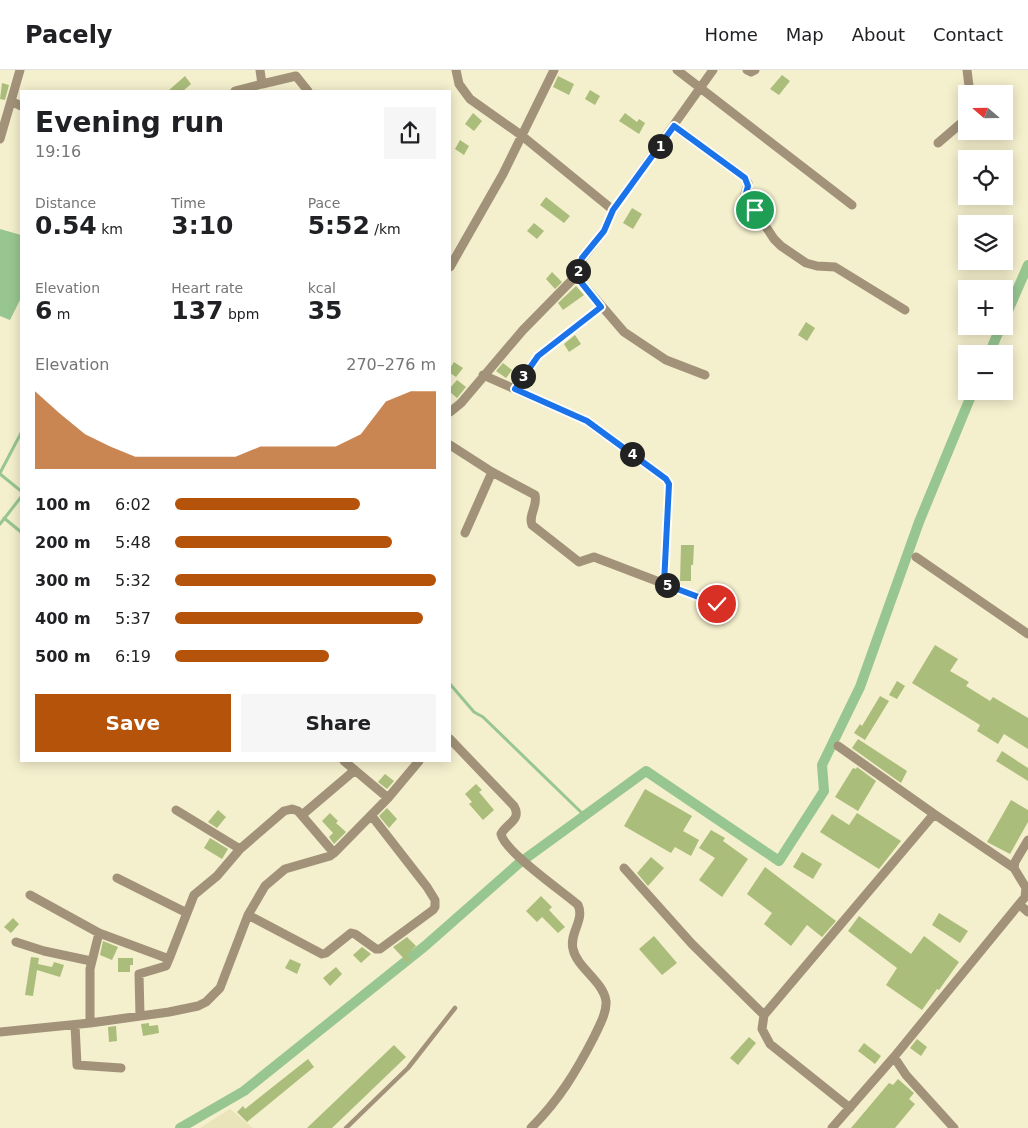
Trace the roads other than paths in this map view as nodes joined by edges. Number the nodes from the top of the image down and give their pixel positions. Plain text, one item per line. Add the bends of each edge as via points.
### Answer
1 (20, 70) edge
2 (260, 70) edge
3 (456, 70) edge
4 (554, 70) edge
5 (677, 70) edge
6 (713, 70) edge
7 (746, 70) edge
8 (755, 70) edge
9 (967, 70) edge
10 (262, 84) junction
11 (969, 85) edge
12 (700, 88) junction
13 (239, 90) edge
14 (307, 90) edge
15 (11, 101) junction
16 (20, 106) edge
17 (674, 126) junction
18 (958, 126) edge
19 (521, 135) junction
20 (0, 139) edge
21 (938, 143) dead end
22 (852, 205) dead end
23 (613, 210) junction
24 (451, 262) edge
25 (576, 276) junction
26 (601, 307) junction
27 (905, 310) dead end
28 (483, 375) junction
29 (705, 375) dead end
30 (515, 389) junction
31 (451, 411) edge
32 (451, 446) edge
33 (492, 472) junction
34 (465, 533) dead end
35 (916, 557) dead end
36 (664, 584) junction
37 (717, 604) dead end
38 (1028, 634) edge
39 (451, 740) edge
40 (838, 746) dead end
41 (345, 762) edge
42 (417, 762) edge
43 (356, 770) junction
44 (388, 798) junction
45 (176, 810) dead end
46 (934, 814) junction
47 (302, 815) junction
48 (370, 815) junction
49 (1028, 840) edge
50 (240, 849) junction
51 (334, 853) junction
52 (624, 868) dead end
53 (1014, 868) junction
54 (117, 878) dead end
55 (30, 895) dead end
56 (1020, 905) junction
57 (1028, 912) edge
58 (187, 913) junction
59 (248, 916) junction
60 (99, 933) junction
61 (16, 942) dead end
62 (170, 959) junction
63 (91, 962) junction
64 (455, 1008) dead end
65 (764, 1015) junction
66 (140, 1016) junction
67 (90, 1023) junction
68 (75, 1025) junction
69 (0, 1032) edge
70 (894, 1057) junction
71 (121, 1068) dead end
72 (850, 1108) junction
73 (346, 1128) edge
74 (531, 1128) edge
75 (832, 1128) edge
76 (954, 1128) edge

1 - 15 street
2 - 10 street
3 - 19 street via 462,90 470,99
4 - 19 street
5 - 12 street
6 - 12 street
7 - 8 street
9 - 11 street
10 - 13 street
10 - 14 street via 296,76
12 - 17 street
12 - 22 street
15 - 16 street
15 - 20 street
17 - 23 street
17 - 27 street via 745,178 748,186 744,201 755,210 781,246 806,263 835,267
18 - 21 street
19 - 23 street
19 - 24 street via 499,182
23 - 25 street via 604,231 582,258
25 - 26 street
25 - 28 street
26 - 29 street via 638,342 672,363
26 - 30 street via 538,356
28 - 30 street
28 - 31 street
30 - 36 street via 587,421 668,482
32 - 33 street
33 - 34 street
33 - 36 street via 535,495 532,525 579,562 594,557
35 - 38 street
36 - 37 street
39 - 74 street via 518,812 501,834 505,843 578,905 580,917 572,936 573,952 606,1000 603,1017 578,1068 564,1090
40 - 46 street
41 - 43 street
42 - 44 street
43 - 44 street
43 - 47 street
44 - 48 street
45 - 50 street
46 - 53 street
46 - 65 street
47 - 50 street via 295,809 284,811
47 - 51 street
48 - 51 street
48 - 59 street via 427,887 435,900 433,910 380,949 351,933 322,954
49 - 53 street
50 - 58 street via 217,876 194,895
51 - 59 street via 277,875 265,886
52 - 65 street via 692,944
53 - 56 street via 1027,890
54 - 58 street
55 - 60 street
56 - 57 street
56 - 70 street
58 - 62 street
59 - 66 street via 214,996 198,1006
60 - 62 street
60 - 63 street
61 - 63 street
62 - 66 street via 166,966 139,974
63 - 67 street
64 - 73 lane via 408,1068
65 - 72 street via 762,1029 770,1044
66 - 67 street
67 - 68 street
68 - 69 street
68 - 71 street via 77,1065
70 - 72 street
70 - 76 street
72 - 75 street

